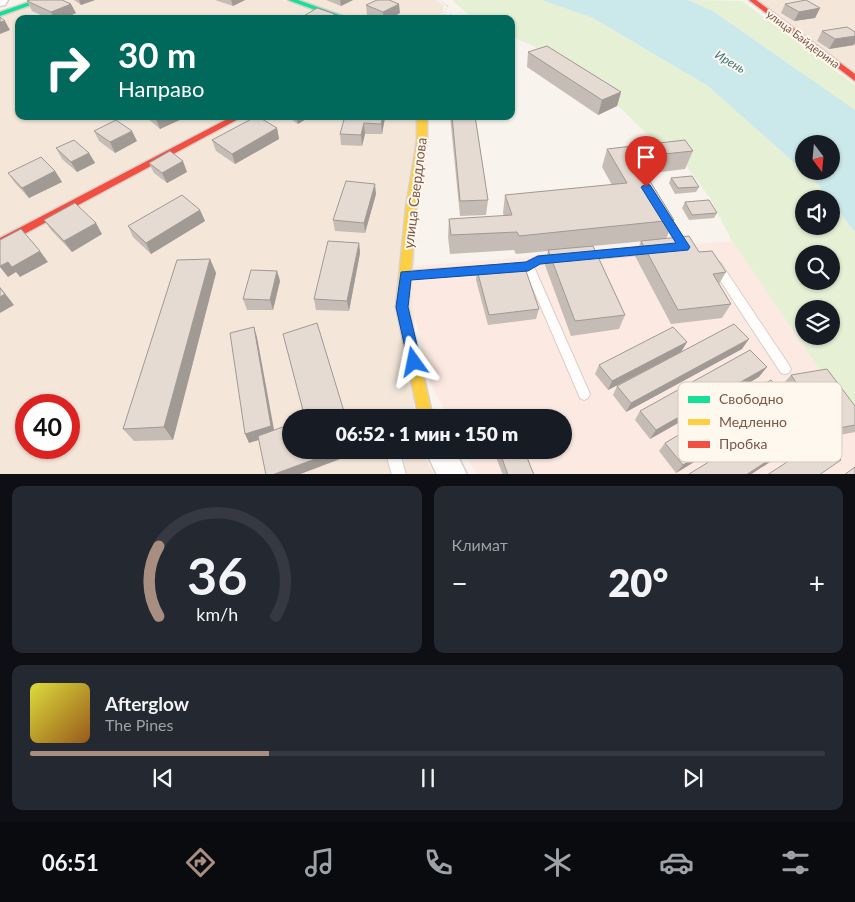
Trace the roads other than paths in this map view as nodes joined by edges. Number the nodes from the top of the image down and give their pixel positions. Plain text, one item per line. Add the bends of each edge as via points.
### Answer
1 (42, 0) edge
2 (292, 0) edge
3 (752, 0) edge
4 (0, 14) edge
5 (336, 15) edge
6 (855, 78) edge
7 (232, 120) edge
8 (422, 120) edge
9 (660, 210) edge
10 (0, 244) edge
11 (710, 256) edge
12 (528, 266) junction
13 (405, 275) junction
14 (785, 369) dead end
15 (584, 394) dead end
16 (424, 409) edge
17 (395, 459) edge
18 (444, 459) edge
19 (399, 474) edge
20 (453, 474) edge

1 - 4 street
2 - 5 street
3 - 6 street, улица Байдерина
7 - 10 street
8 - 13 street, улица Свердлова
9 - 12 lane via 679,248 538,260
11 - 14 lane
12 - 13 lane
12 - 15 lane
13 - 16 street, улица Свердлова via 402,307
17 - 19 lane
18 - 20 street

